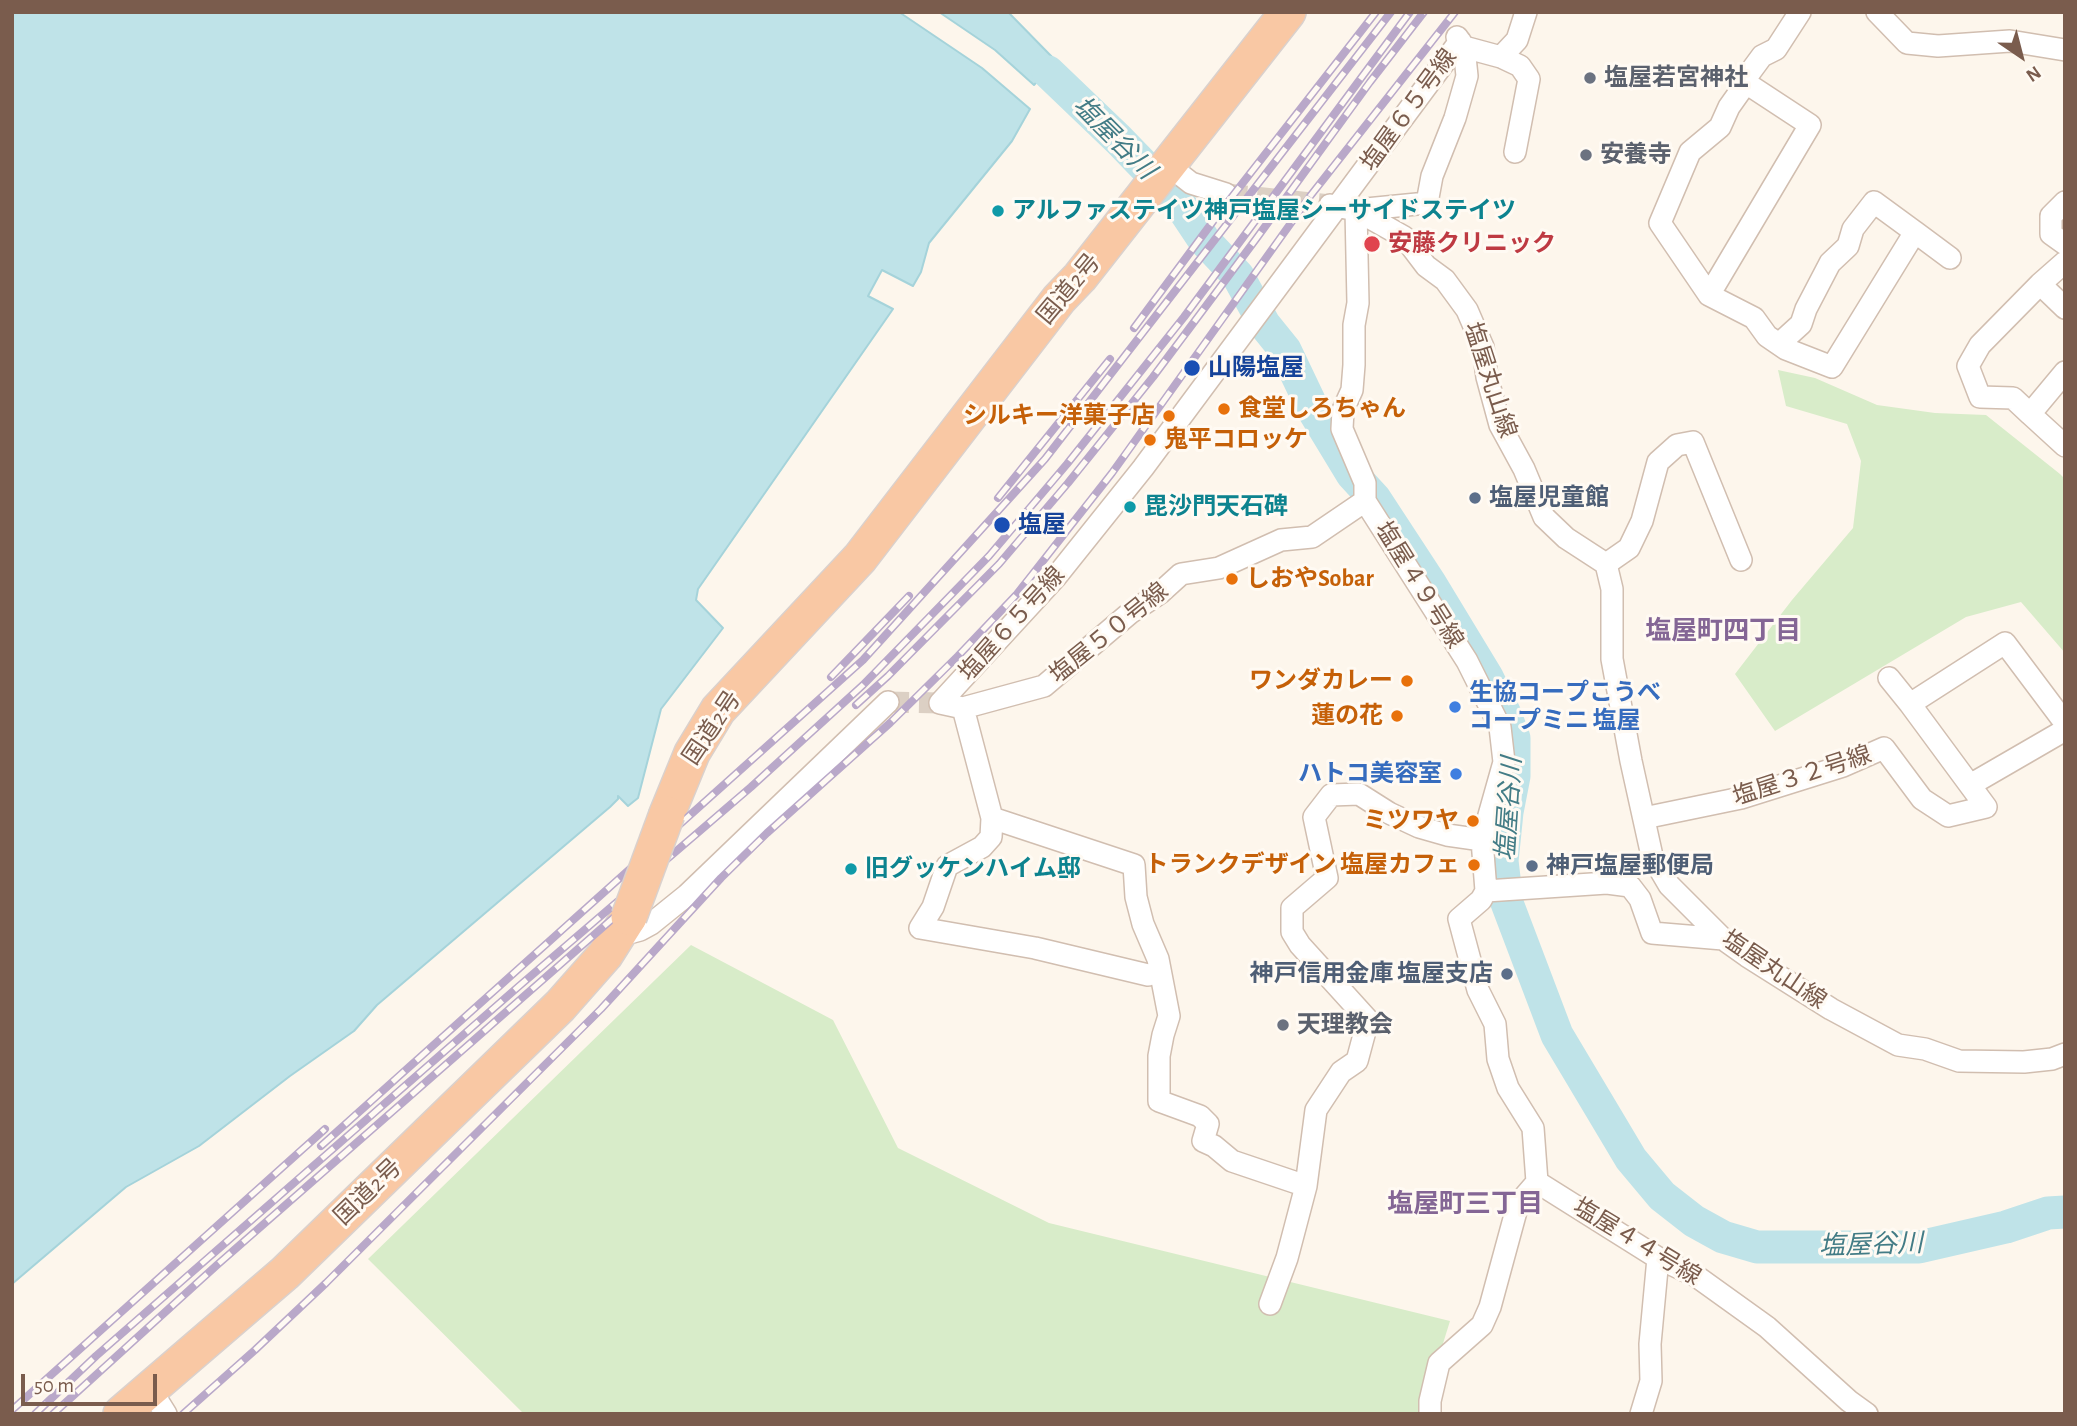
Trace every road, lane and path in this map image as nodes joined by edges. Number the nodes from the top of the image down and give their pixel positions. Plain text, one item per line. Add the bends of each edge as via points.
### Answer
1 (1288, 12) edge
2 (1526, 12) edge
3 (1800, 12) edge
4 (1877, 12) edge
5 (1460, 42) junction
6 (2065, 50) edge
7 (1501, 57) junction
8 (1746, 83) junction
9 (1515, 152) dead end
10 (1160, 176) junction
11 (1226, 194) tunnel mouth
12 (2065, 202) edge
13 (1342, 207) junction
14 (1915, 232) junction
15 (2065, 244) edge
16 (1950, 258) dead end
17 (2065, 262) edge
18 (2040, 284) junction
19 (1709, 295) junction
20 (2065, 308) edge
21 (1779, 344) junction
22 (2065, 372) edge
23 (2030, 414) junction
24 (2065, 446) edge
25 (1365, 493) junction
26 (1741, 560) dead end
27 (1606, 564) junction
28 (1889, 678) dead end
29 (888, 702) tunnel mouth
30 (1910, 704) junction
31 (963, 708) junction
32 (2065, 723) edge
33 (2065, 730) edge
34 (1970, 785) junction
35 (992, 818) junction
36 (1644, 818) junction
37 (1482, 840) junction
38 (1489, 891) junction
39 (623, 926) junction
40 (1723, 939) junction
41 (1148, 975) dead end
42 (2065, 1054) edge
43 (1537, 1182) junction
44 (1306, 1186) junction
45 (1658, 1258) junction
46 (1270, 1304) dead end
47 (159, 1402) edge
48 (121, 1414) edge
49 (1430, 1414) edge
50 (1641, 1414) edge
51 (1867, 1414) edge

1 - 10 highway, 国道2号
2 - 7 street via 1517,40
3 - 8 street via 1776,50 1762,56
4 - 6 street via 1907,43 1938,46 2010,41
5 - 7 street
5 - 13 street, 塩屋６５号線
5 - 13 street via 1467,76 1427,203
7 - 9 street via 1520,66 1529,79
8 - 19 street via 1720,127 1690,152 1660,223
8 - 19 street via 1810,125
10 - 11 street
10 - 39 highway, 国道2号, bridge via 860,558 718,710 692,753
12 - 15 street via 2050,216 2051,234
13 - 25 street, 塩屋４９号線 via 1358,303 1352,390 1343,410 1342,429
13 - 27 street, 塩屋丸山線 via 1404,237 1467,310 1483,347 1500,425 1544,517
13 - 31 street, 塩屋６５号線 via 1318,229 1143,468 1055,578 940,703
14 - 16 street
14 - 21 street via 1832,368
14 - 21 street via 1874,202 1853,229 1848,246 1830,263 1801,324
17 - 18 street
18 - 20 street
18 - 23 street via 1980,345 1968,366 1980,397 2013,398
19 - 21 street via 1754,318
22 - 23 street
23 - 24 street
25 - 31 street, 塩屋５０号線 via 1312,537 1281,540 1219,568 1181,574 1044,687
25 - 37 street, 塩屋４９号線 via 1467,661 1500,727 1504,762
26 - 27 street via 1693,442 1677,445 1658,462 1642,522 1629,548
27 - 36 street, 塩屋丸山線 via 1612,589 1612,659
28 - 30 street, 塩屋３２号線
29 - 39 street via 687,895 640,930
30 - 32 street via 2005,643
30 - 34 street, 塩屋３２号線
31 - 35 street
33 - 34 street
34 - 36 street, 塩屋３２号線 via 1986,807 1948,816 1922,799 1884,748 1741,799
35 - 41 street via 992,837 947,866 933,907 919,928 1035,948
35 - 44 street via 1134,865 1136,897 1158,959 1169,1016 1159,1056 1159,1101 1200,1115 1208,1125 1203,1141 1233,1161
36 - 40 street, 塩屋丸山線 via 1652,856 1669,885
37 - 38 street
37 - 44 street via 1419,827 1359,794 1331,795 1314,817 1327,878 1292,908 1292,932 1368,1020 1357,1061 1342,1072 1316,1110
38 - 40 street via 1607,883 1630,886 1640,899 1652,933
38 - 43 street via 1459,919 1478,990 1495,1024 1498,1059 1508,1088 1533,1128
39 - 47 highway, 国道2号 via 590,973 551,1014
40 - 42 street, 塩屋丸山線 via 1831,1009 1898,1045 1959,1062 2024,1062
43 - 45 street, 塩屋４４号線
43 - 49 street via 1518,1204 1482,1325 1439,1363
44 - 46 street
45 - 50 street via 1651,1381
45 - 51 street, 塩屋４４号線 via 1696,1276 1767,1327
47 - 48 highway, 国道2号

